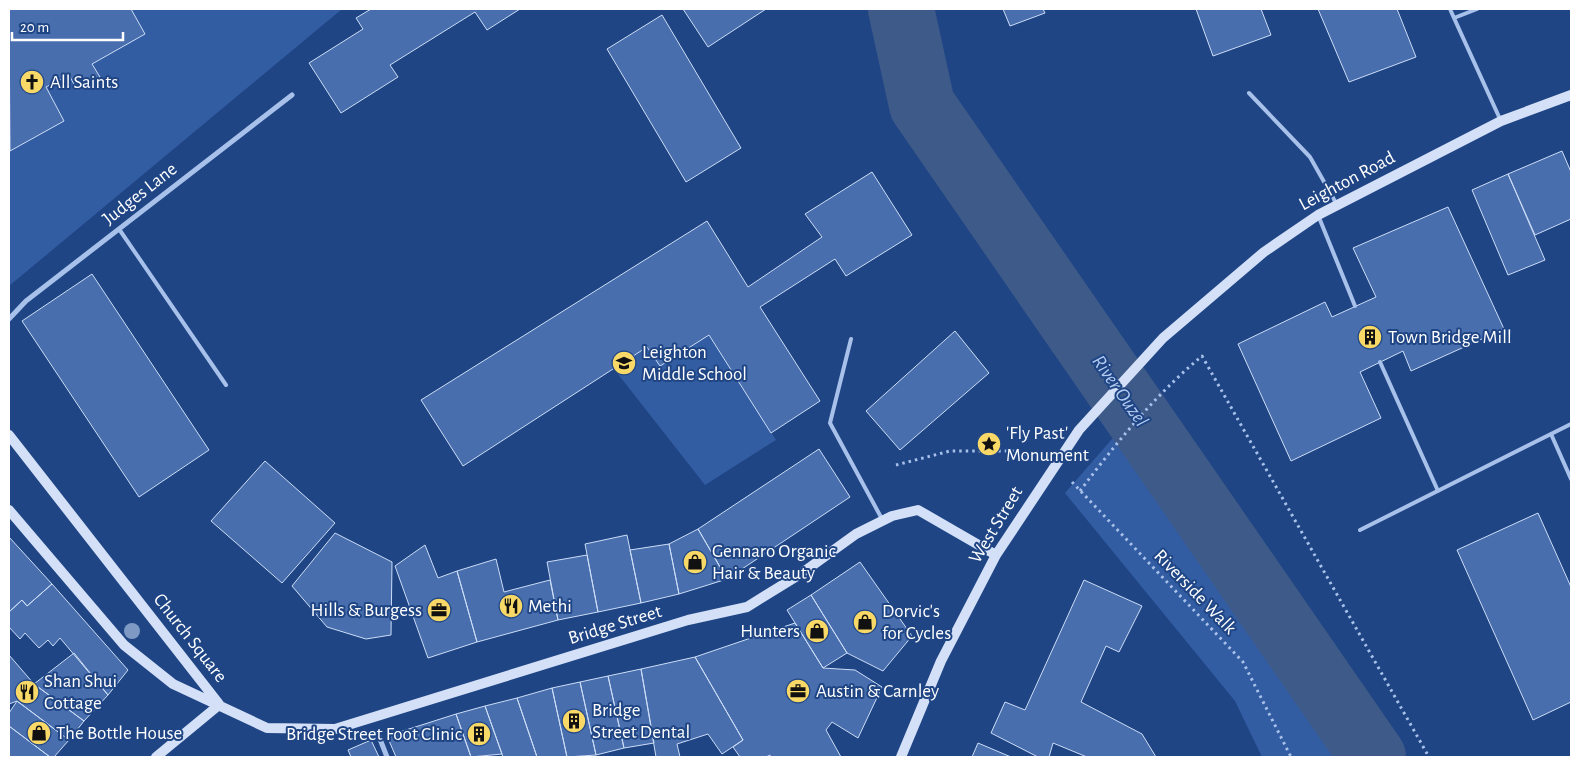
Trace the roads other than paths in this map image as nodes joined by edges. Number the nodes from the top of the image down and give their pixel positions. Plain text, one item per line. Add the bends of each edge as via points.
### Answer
1 (1450, 9) edge
2 (1477, 9) edge
3 (1454, 18) junction
4 (1249, 93) dead end
5 (292, 95) dead end
6 (1571, 95) edge
7 (1501, 121) junction
8 (1337, 205) junction
9 (1318, 215) junction
10 (119, 229) junction
11 (1355, 306) dead end
12 (9, 319) edge
13 (1163, 338) joint
14 (851, 339) dead end
15 (1380, 362) dead end
16 (226, 384) dead end
17 (1571, 424) edge
18 (1551, 434) junction
19 (9, 435) edge
20 (1571, 479) edge
21 (1438, 491) junction
22 (9, 510) edge
23 (883, 521) junction
24 (1360, 530) dead end
25 (996, 555) junction
26 (219, 705) junction
27 (378, 734) dead end
28 (156, 757) edge
29 (387, 757) edge
30 (901, 757) edge

1 - 3 lane
2 - 3 lane
3 - 7 lane
4 - 8 lane via 1310,157
5 - 10 street, Judges Lane
6 - 7 street, Leighton Road
7 - 8 street, Leighton Road
8 - 9 street, Leighton Road
9 - 11 lane
9 - 13 street, Leighton Road via 1264,252
10 - 12 street, Judges Lane via 26,301
10 - 16 lane
13 - 25 street, West Street via 1079,430
14 - 23 lane via 830,423
15 - 21 lane
17 - 18 lane
18 - 20 lane
18 - 21 lane
19 - 26 street, Church Square
21 - 24 lane
22 - 26 street, Church Square via 124,645 173,684
23 - 25 street, Bridge Street via 918,510
23 - 26 street, Bridge Street via 856,534 802,573 747,606 688,620 335,729 267,728
25 - 30 street, West Street via 941,661
26 - 28 street
27 - 29 street

